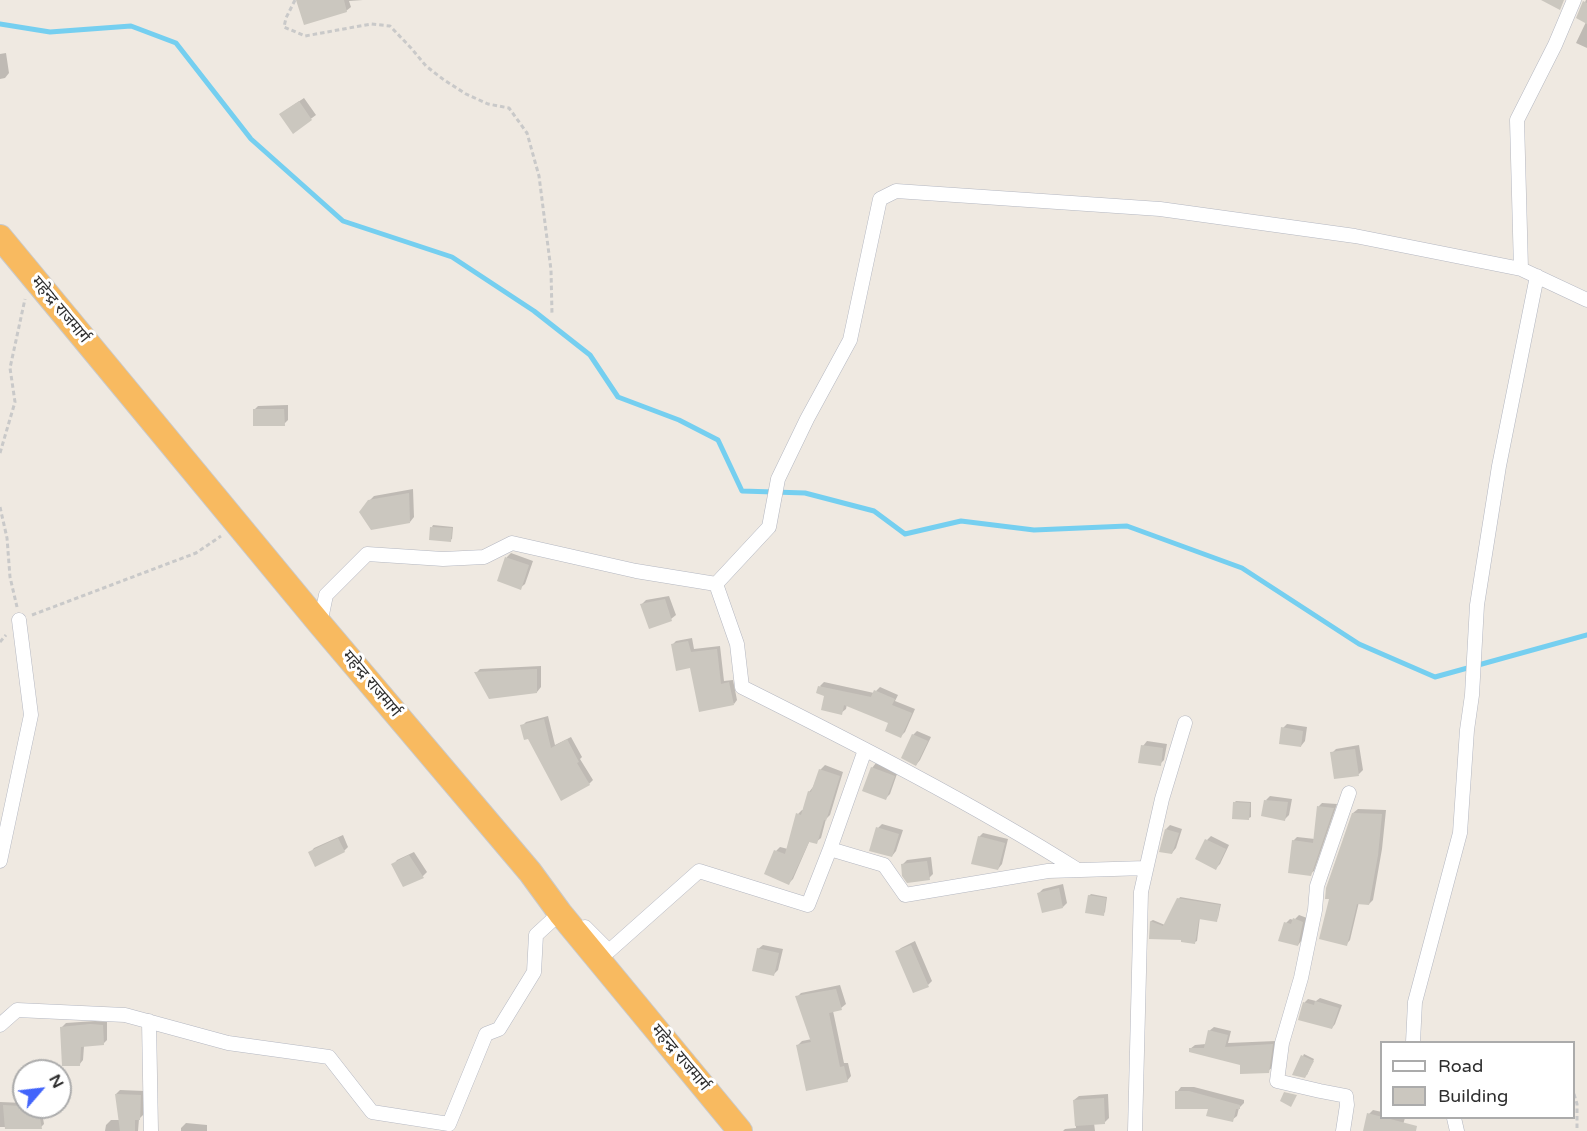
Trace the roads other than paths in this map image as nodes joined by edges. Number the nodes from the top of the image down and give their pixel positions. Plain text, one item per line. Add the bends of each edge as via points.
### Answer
1 (1574, 0) edge
2 (0, 237) edge
3 (1521, 268) junction
4 (1537, 276) junction
5 (1587, 300) edge
6 (716, 584) junction
7 (20, 620) road end
8 (320, 624) junction
9 (1185, 723) dead end
10 (865, 750) junction
11 (1349, 793) dead end
12 (830, 849) junction
13 (0, 861) edge
14 (1146, 868) junction
15 (1078, 870) junction
16 (530, 872) junction
17 (560, 913) junction
18 (149, 1021) junction
19 (0, 1024) edge
20 (1413, 1041) edge
21 (151, 1131) edge
22 (740, 1131) edge
23 (1136, 1131) edge
24 (1343, 1131) edge

1 - 3 street via 1517,120
2 - 8 highway, महेन्द्र राजमार्ग
3 - 4 street
3 - 6 street via 1355,236 1160,209 896,190 880,199 849,340 778,479 769,527
4 - 5 street
4 - 20 street via 1499,466 1477,605 1460,833 1415,1002
6 - 8 street via 636,571 512,543 484,557 443,559 367,554 326,595
6 - 10 street via 737,644 742,687
7 - 13 street via 31,715
8 - 16 highway, महेन्द्र राजमार्ग
9 - 14 street
10 - 12 street
10 - 15 street
11 - 24 street via 1317,886 1316,910 1282,1043 1277,1081 1346,1096
12 - 15 street via 884,864 905,895 1048,871
12 - 16 street via 808,905 699,871 609,951
14 - 15 street
14 - 23 street via 1141,891
16 - 17 highway, महेन्द्र राजमार्ग
17 - 18 street via 536,935 534,972 499,1029 486,1034 449,1124 372,1112 329,1057 228,1043
17 - 22 highway, महेन्द्र राजमार्ग
18 - 19 street via 125,1015 17,1010
18 - 21 street

